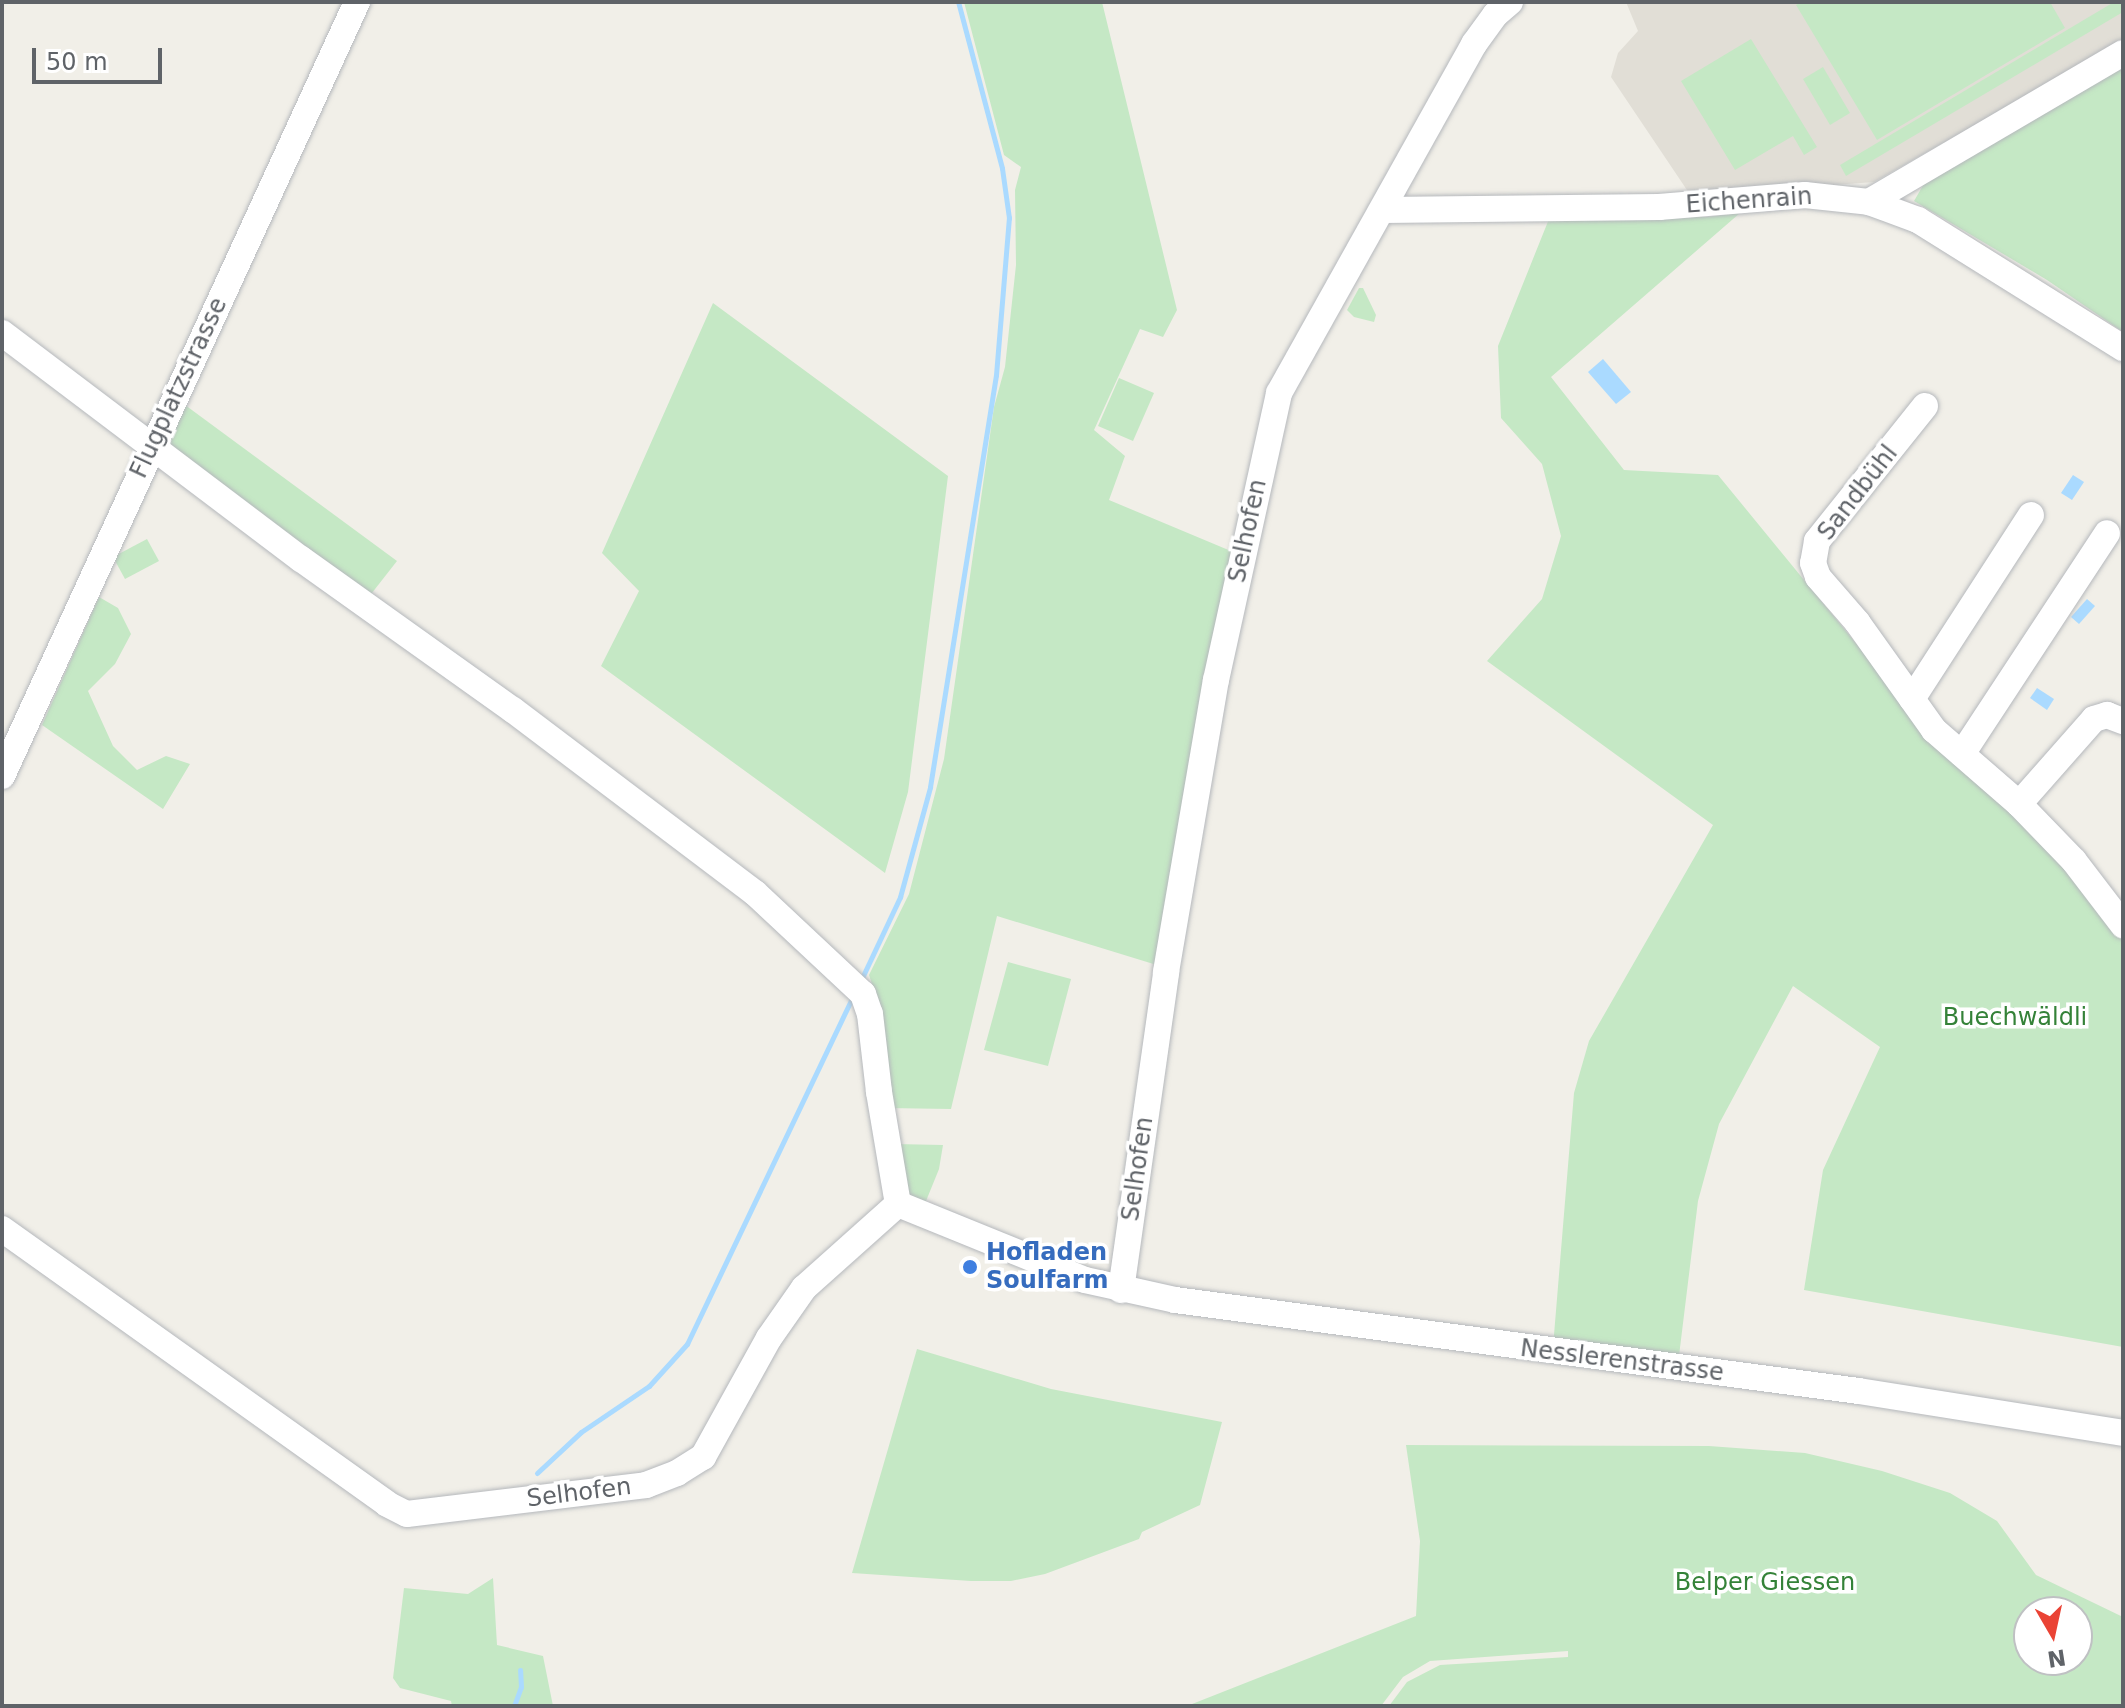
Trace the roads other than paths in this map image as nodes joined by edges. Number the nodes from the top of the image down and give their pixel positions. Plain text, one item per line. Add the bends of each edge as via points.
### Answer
1 (357, 2) edge
2 (1510, 2) edge
3 (2123, 53) edge
4 (1869, 202) junction
5 (1383, 210) junction
6 (2, 333) edge
7 (2123, 348) edge
8 (1925, 406) dead end
9 (153, 445) junction
10 (2031, 515) dead end
11 (2107, 533) dead end
12 (1912, 699) junction
13 (2123, 721) edge
14 (1962, 754) junction
15 (2, 776) edge
16 (2019, 804) junction
17 (2123, 925) edge
18 (898, 1204) junction
19 (2, 1229) edge
20 (1121, 1290) junction
21 (2123, 1433) edge

1 - 9 street, Flugplatzstrasse
2 - 5 street, Selhofen via 1474,44
3 - 4 street
4 - 5 street, Eichenrain via 1805,195 1659,207
4 - 7 street, Eichenrain via 1918,220
5 - 20 street, Selhofen via 1288,371 1275,408 1214,695 1166,972
6 - 9 street
8 - 12 street, Sandbühl via 1817,541 1813,563 1818,577
9 - 15 street, Flugplatzstrasse
9 - 18 street via 755,893 856,988 870,1014
10 - 12 street
11 - 14 street
12 - 14 street, Sandbühl via 1934,730
13 - 16 street via 2107,715 2094,719
14 - 16 street, Sandbühl
16 - 17 street, Sandbühl via 2074,861
18 - 19 street, Selhofen via 804,1288 769,1338 703,1457 646,1485 407,1514
18 - 20 street via 1018,1255
20 - 21 street, Nesslerenstrasse via 1265,1315 1859,1391

